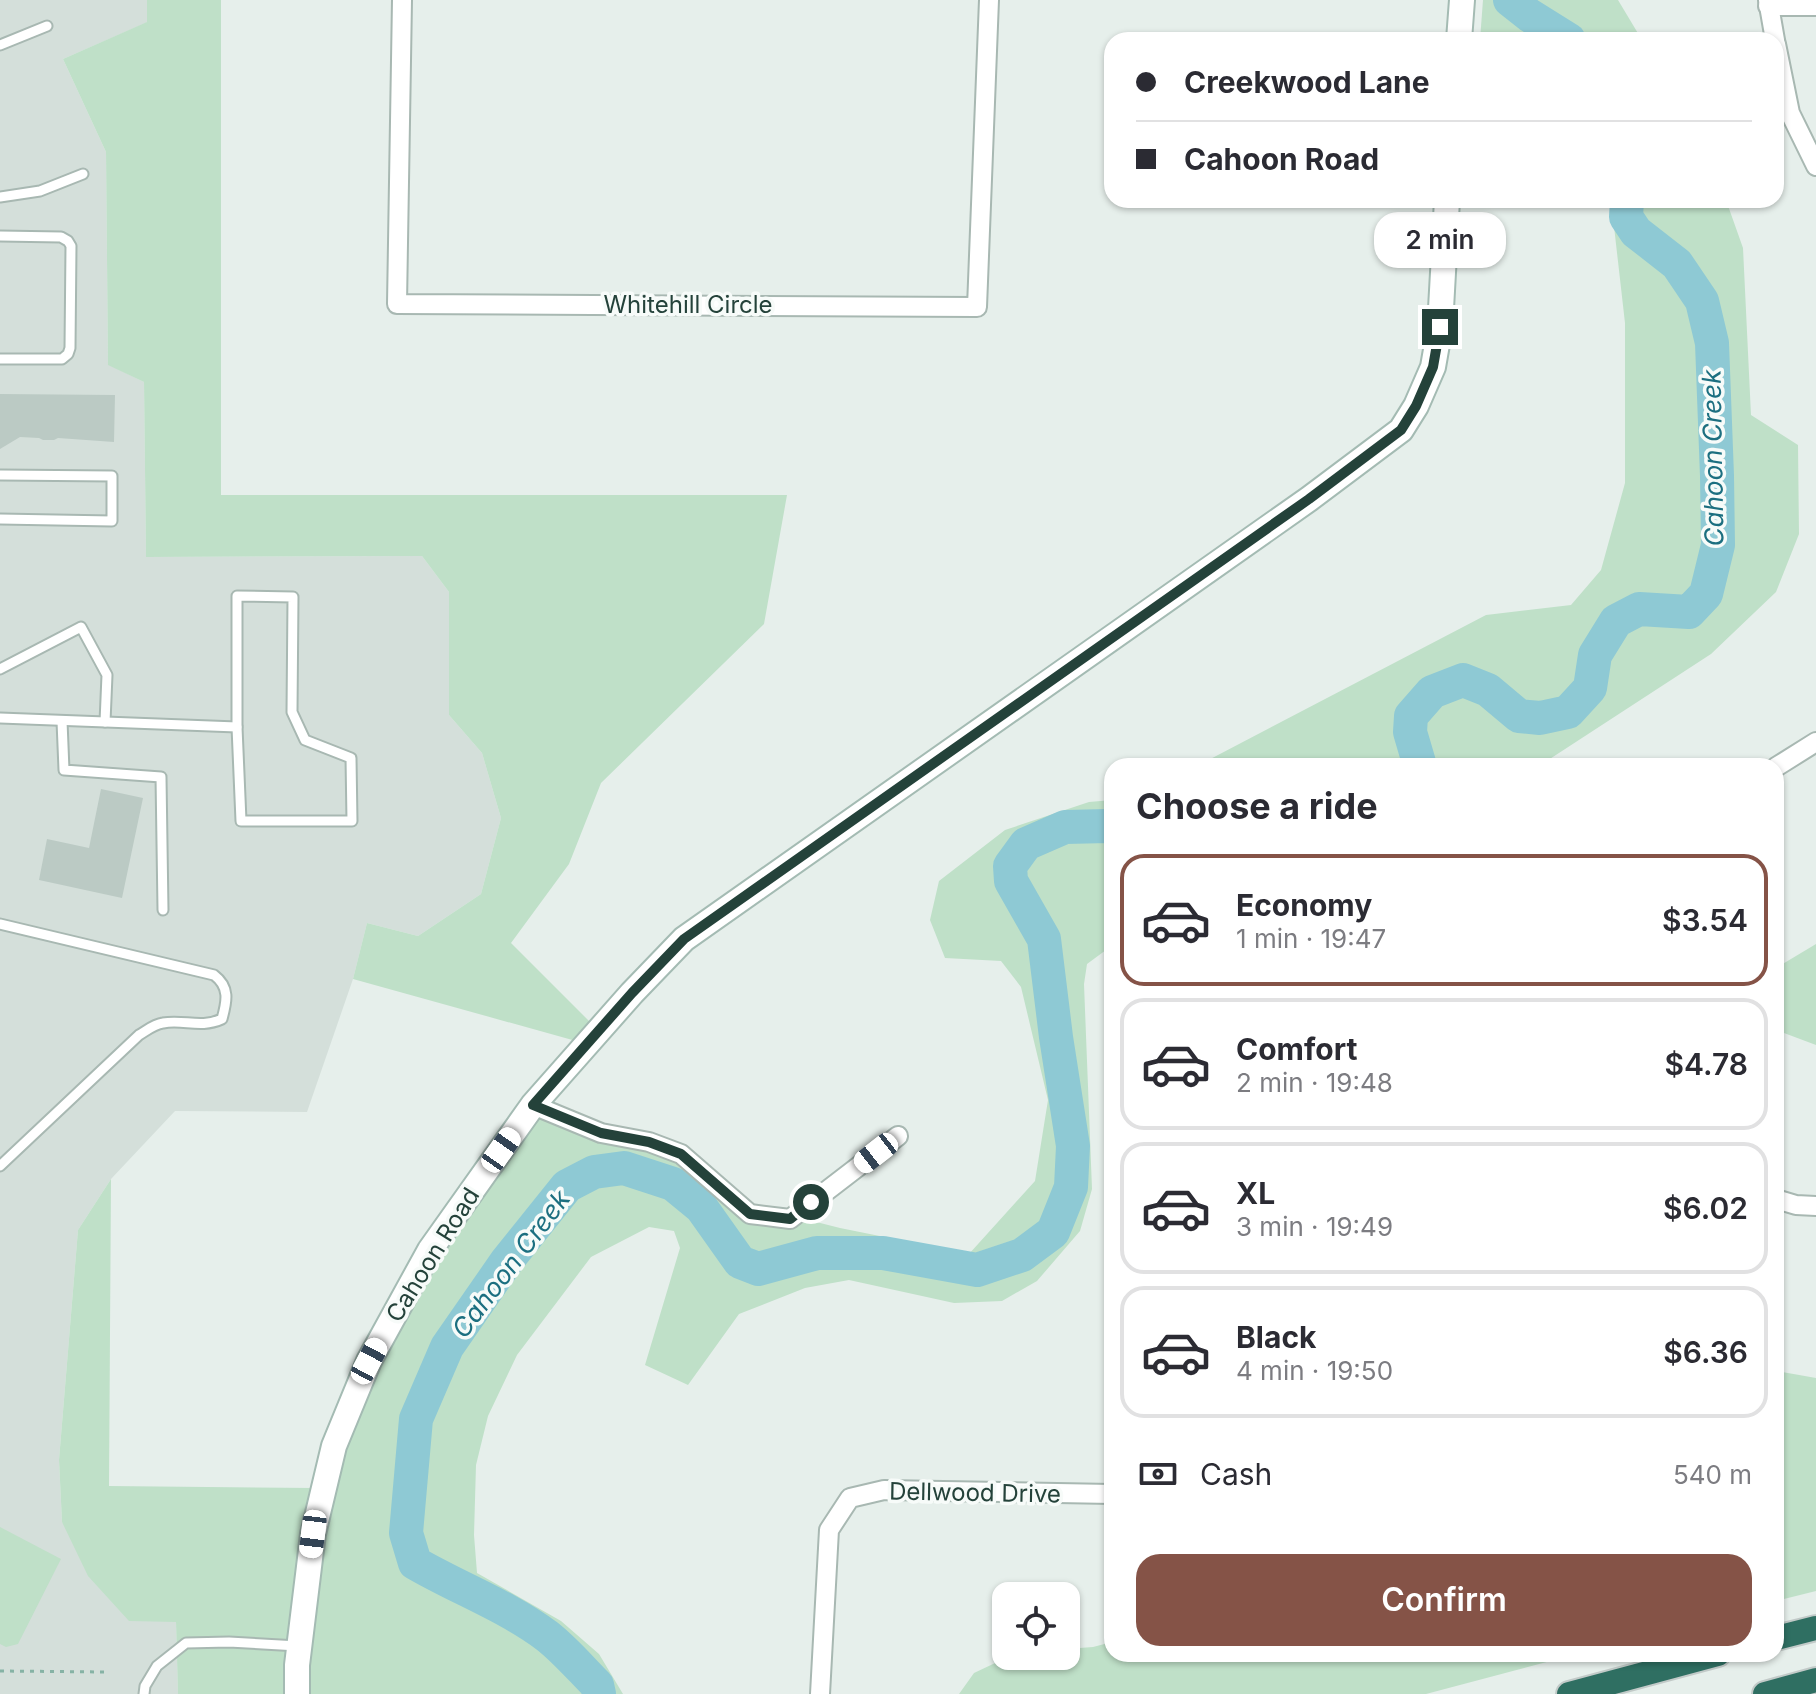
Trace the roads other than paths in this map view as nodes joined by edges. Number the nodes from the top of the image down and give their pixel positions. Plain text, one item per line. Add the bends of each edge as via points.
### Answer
1 (402, 0) edge
2 (989, 0) edge
3 (1462, 0) edge
4 (1768, 3) edge
5 (1816, 6) edge
6 (47, 26) dead end
7 (1460, 32) edge
8 (1774, 32) edge
9 (0, 45) edge
10 (1784, 83) edge
11 (1816, 166) edge
12 (83, 174) dead end
13 (0, 197) edge
14 (1447, 208) edge
15 (0, 236) edge
16 (0, 359) edge
17 (0, 475) edge
18 (0, 519) edge
19 (0, 669) edge
20 (0, 718) edge
21 (62, 721) junction
22 (105, 722) junction
23 (237, 727) junction
24 (1816, 742) edge
25 (1784, 762) edge
26 (163, 910) dead end
27 (0, 924) edge
28 (533, 1105) junction
29 (898, 1136) dead end
30 (0, 1166) edge
31 (1784, 1201) edge
32 (1816, 1206) edge
33 (1104, 1494) edge
34 (1816, 1628) edge
35 (1784, 1636) edge
36 (299, 1646) junction
37 (1688, 1662) edge
38 (1816, 1680) edge
39 (144, 1694) edge
40 (297, 1694) edge
41 (820, 1694) edge
42 (1569, 1694) edge
43 (1765, 1694) edge

1 - 2 street, Whitehill Circle via 397,304 945,307 977,307
3 - 7 street
4 - 5 street
4 - 8 street
6 - 9 lane
10 - 11 street via 1790,113
12 - 13 lane via 40,191
14 - 28 street, Cahoon Road via 1433,367 1401,430 684,939
15 - 16 lane via 61,237 71,246 68,354 62,359
17 - 18 lane via 112,476 112,521
19 - 22 lane via 81,627 107,675
20 - 21 lane
21 - 22 lane
21 - 26 lane via 64,770 161,777
22 - 23 lane
23 - 23 lane via 241,821 352,821 351,758 305,740 292,712 293,597 237,596
24 - 25 street
27 - 30 lane via 214,975 226,990 222,1019 201,1025 164,1022 139,1035
28 - 29 street via 601,1133 681,1154 750,1214 790,1219
28 - 36 street, Cahoon Road via 430,1250 369,1361 334,1446 313,1534
31 - 32 street
33 - 41 street, Dellwood Drive via 884,1490 850,1498 829,1530
34 - 35 highway
36 - 39 lane via 186,1643 157,1666
36 - 40 street, Cahoon Road
37 - 42 highway
38 - 43 highway

